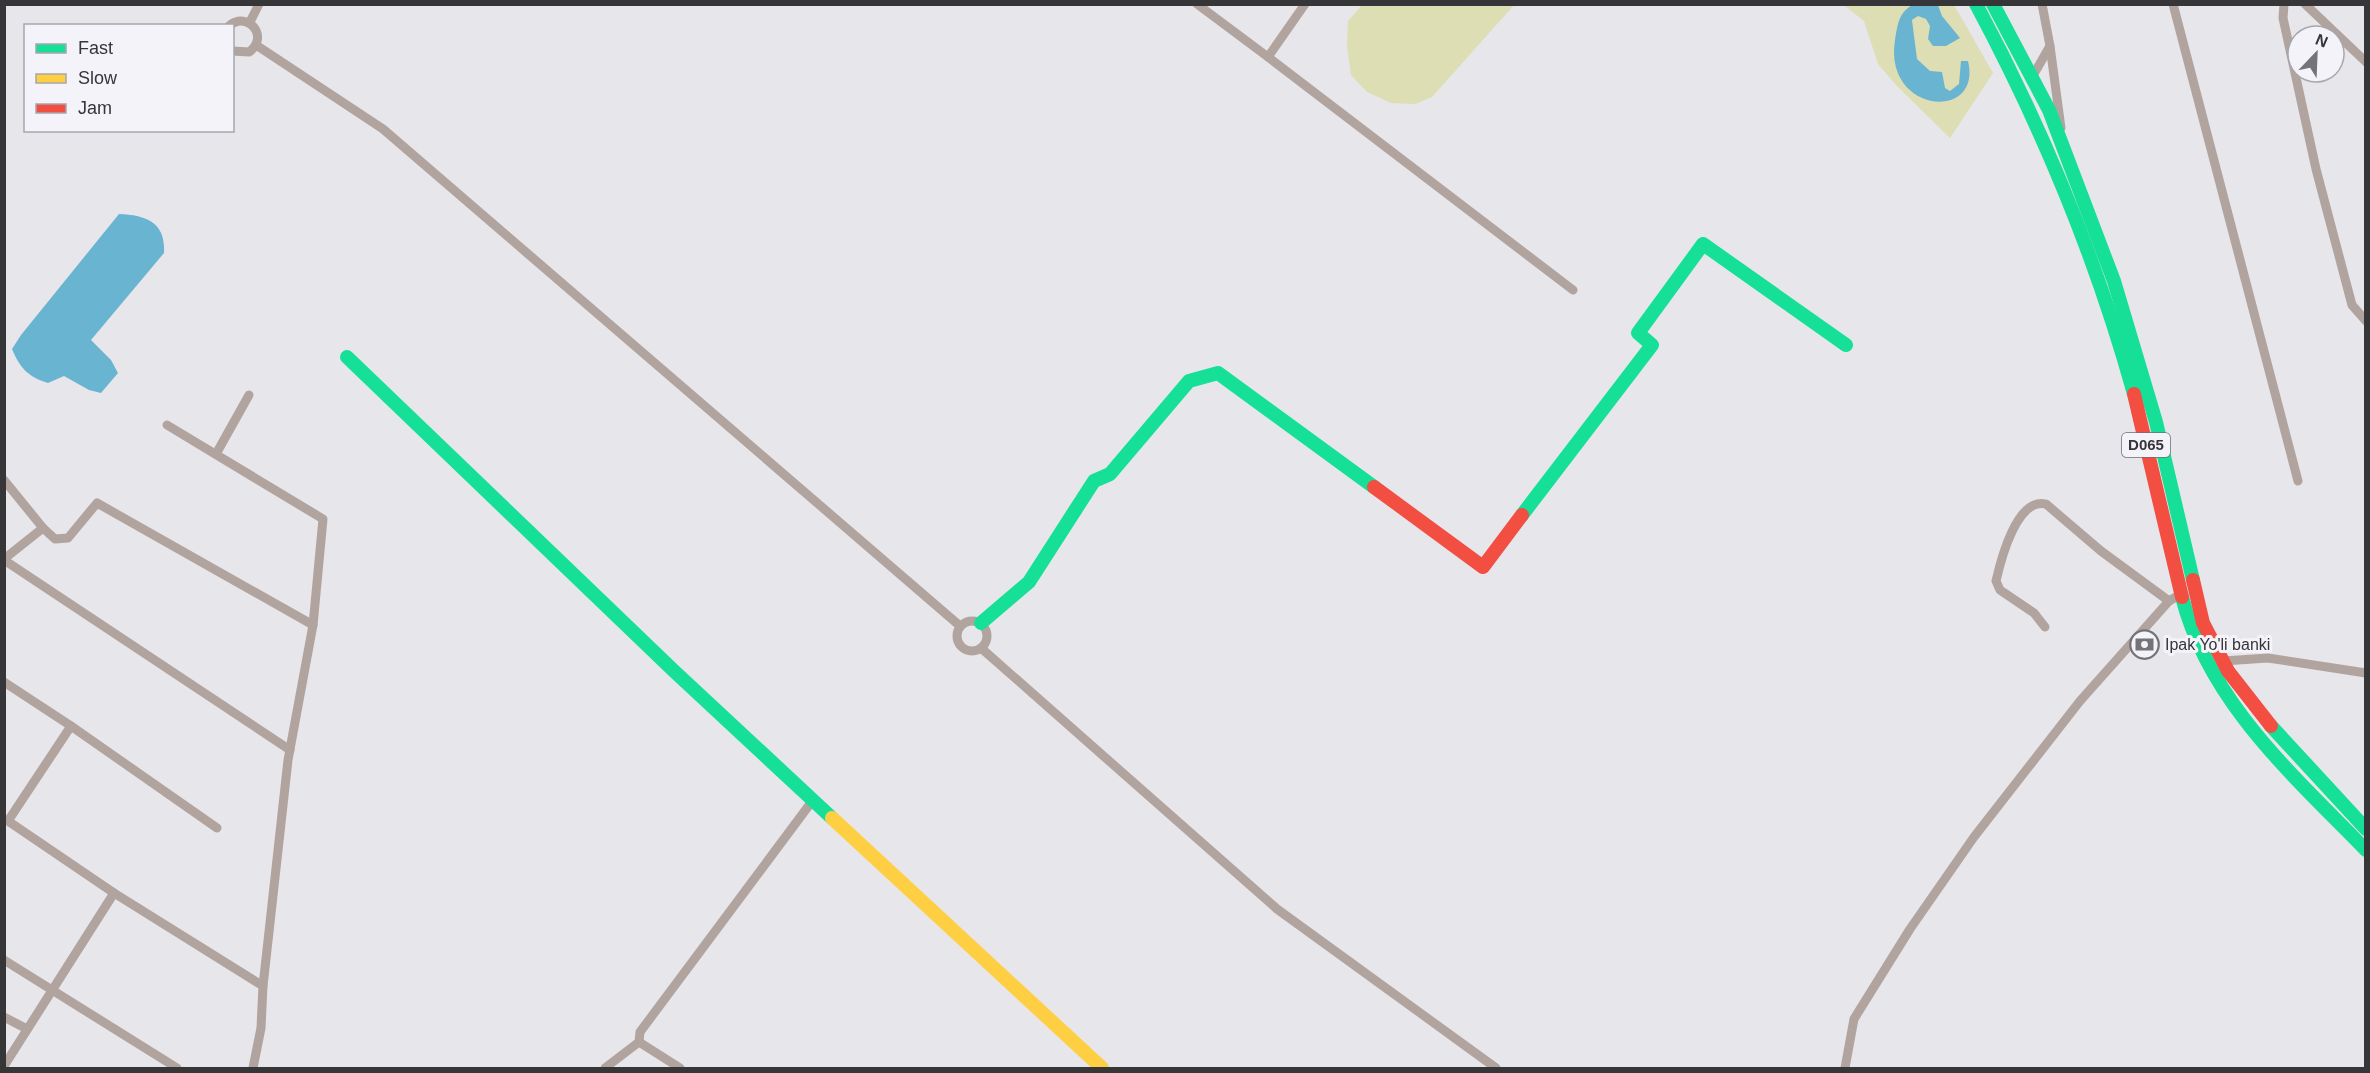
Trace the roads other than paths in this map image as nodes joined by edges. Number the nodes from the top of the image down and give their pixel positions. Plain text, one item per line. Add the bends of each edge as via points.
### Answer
1 (259, 4) edge
2 (1197, 4) edge
3 (1305, 4) edge
4 (1976, 4) edge
5 (1993, 4) edge
6 (2042, 4) edge
7 (2173, 4) edge
8 (2284, 4) edge
9 (2305, 4) edge
10 (250, 22) junction
11 (233, 24) edge
12 (256, 45) junction
13 (2050, 46) junction
14 (234, 51) edge
15 (1268, 57) junction
16 (2366, 62) edge
17 (2033, 76) junction
18 (2022, 90) junction
19 (2064, 145) junction
20 (1573, 290) dead end
21 (2366, 321) edge
22 (1846, 345) dead end
23 (347, 357) dead end
24 (249, 395) dead end
25 (167, 425) dead end
26 (216, 454) junction
27 (4, 480) edge
28 (2298, 481) dead end
29 (43, 528) junction
30 (4, 560) edge
31 (2197, 589) junction
32 (2181, 594) junction
33 (2169, 602) junction
34 (981, 623) junction
35 (313, 626) junction
36 (960, 626) junction
37 (2045, 627) dead end
38 (981, 648) junction
39 (2223, 661) junction
40 (2366, 674) edge
41 (4, 682) edge
42 (71, 726) junction
43 (290, 750) junction
44 (813, 800) junction
45 (217, 828) dead end
46 (2366, 828) edge
47 (2366, 850) edge
48 (114, 893) junction
49 (4, 960) edge
50 (262, 986) junction
51 (54, 991) junction
52 (4, 1017) edge
53 (27, 1029) junction
54 (639, 1042) junction
55 (4, 1066) edge
56 (177, 1068) edge
57 (253, 1068) edge
58 (605, 1068) edge
59 (680, 1068) edge
60 (1102, 1068) edge
61 (1496, 1068) edge
62 (1845, 1068) edge

1 - 10 street
2 - 15 street
3 - 15 street
4 - 18 street, D065
5 - 17 street, D065
6 - 13 street
7 - 28 street
8 - 21 street via 2283,18 2316,169 2352,305
9 - 16 street
10 - 11 street via 240,20
10 - 12 street via 257,30
12 - 14 street via 244,53
12 - 36 street via 383,129
13 - 17 street
13 - 19 street
15 - 20 street
17 - 18 street
17 - 19 street, D065
18 - 32 street, D065 via 2077,218 2112,314 2139,411
19 - 31 street, D065 via 2124,311
22 - 34 street via 1703,244 1638,333 1652,345 1483,567 1218,373 1189,381 1110,474 1094,481 1029,582
23 - 44 street
24 - 26 street
25 - 26 street
26 - 35 street via 323,519
27 - 29 street
29 - 30 street
29 - 35 street via 55,539 68,538 97,503
30 - 43 street
31 - 32 street
31 - 39 street, D065 via 2203,623
32 - 33 street
32 - 47 street, D065 via 2189,628 2227,696 2265,743
33 - 37 street via 2046,504 2037,503 2020,514 1996,581 2000,590 2034,613
33 - 62 street via 2080,701 1974,837 1910,929 1854,1019
34 - 36 street via 972,620
34 - 38 street via 987,636
35 - 43 street
36 - 38 street via 957,639 962,648
38 - 61 street via 1276,909
39 - 40 street via 2268,658
39 - 46 street, D065 via 2258,711
41 - 42 street
42 - 45 street
42 - 48 street via 8,821
43 - 50 street
44 - 54 street via 640,1032
44 - 60 street
48 - 50 street
48 - 51 street
49 - 51 street
50 - 57 street via 261,1028
51 - 53 street
51 - 56 street
52 - 53 street
53 - 55 street
54 - 58 street
54 - 59 street

